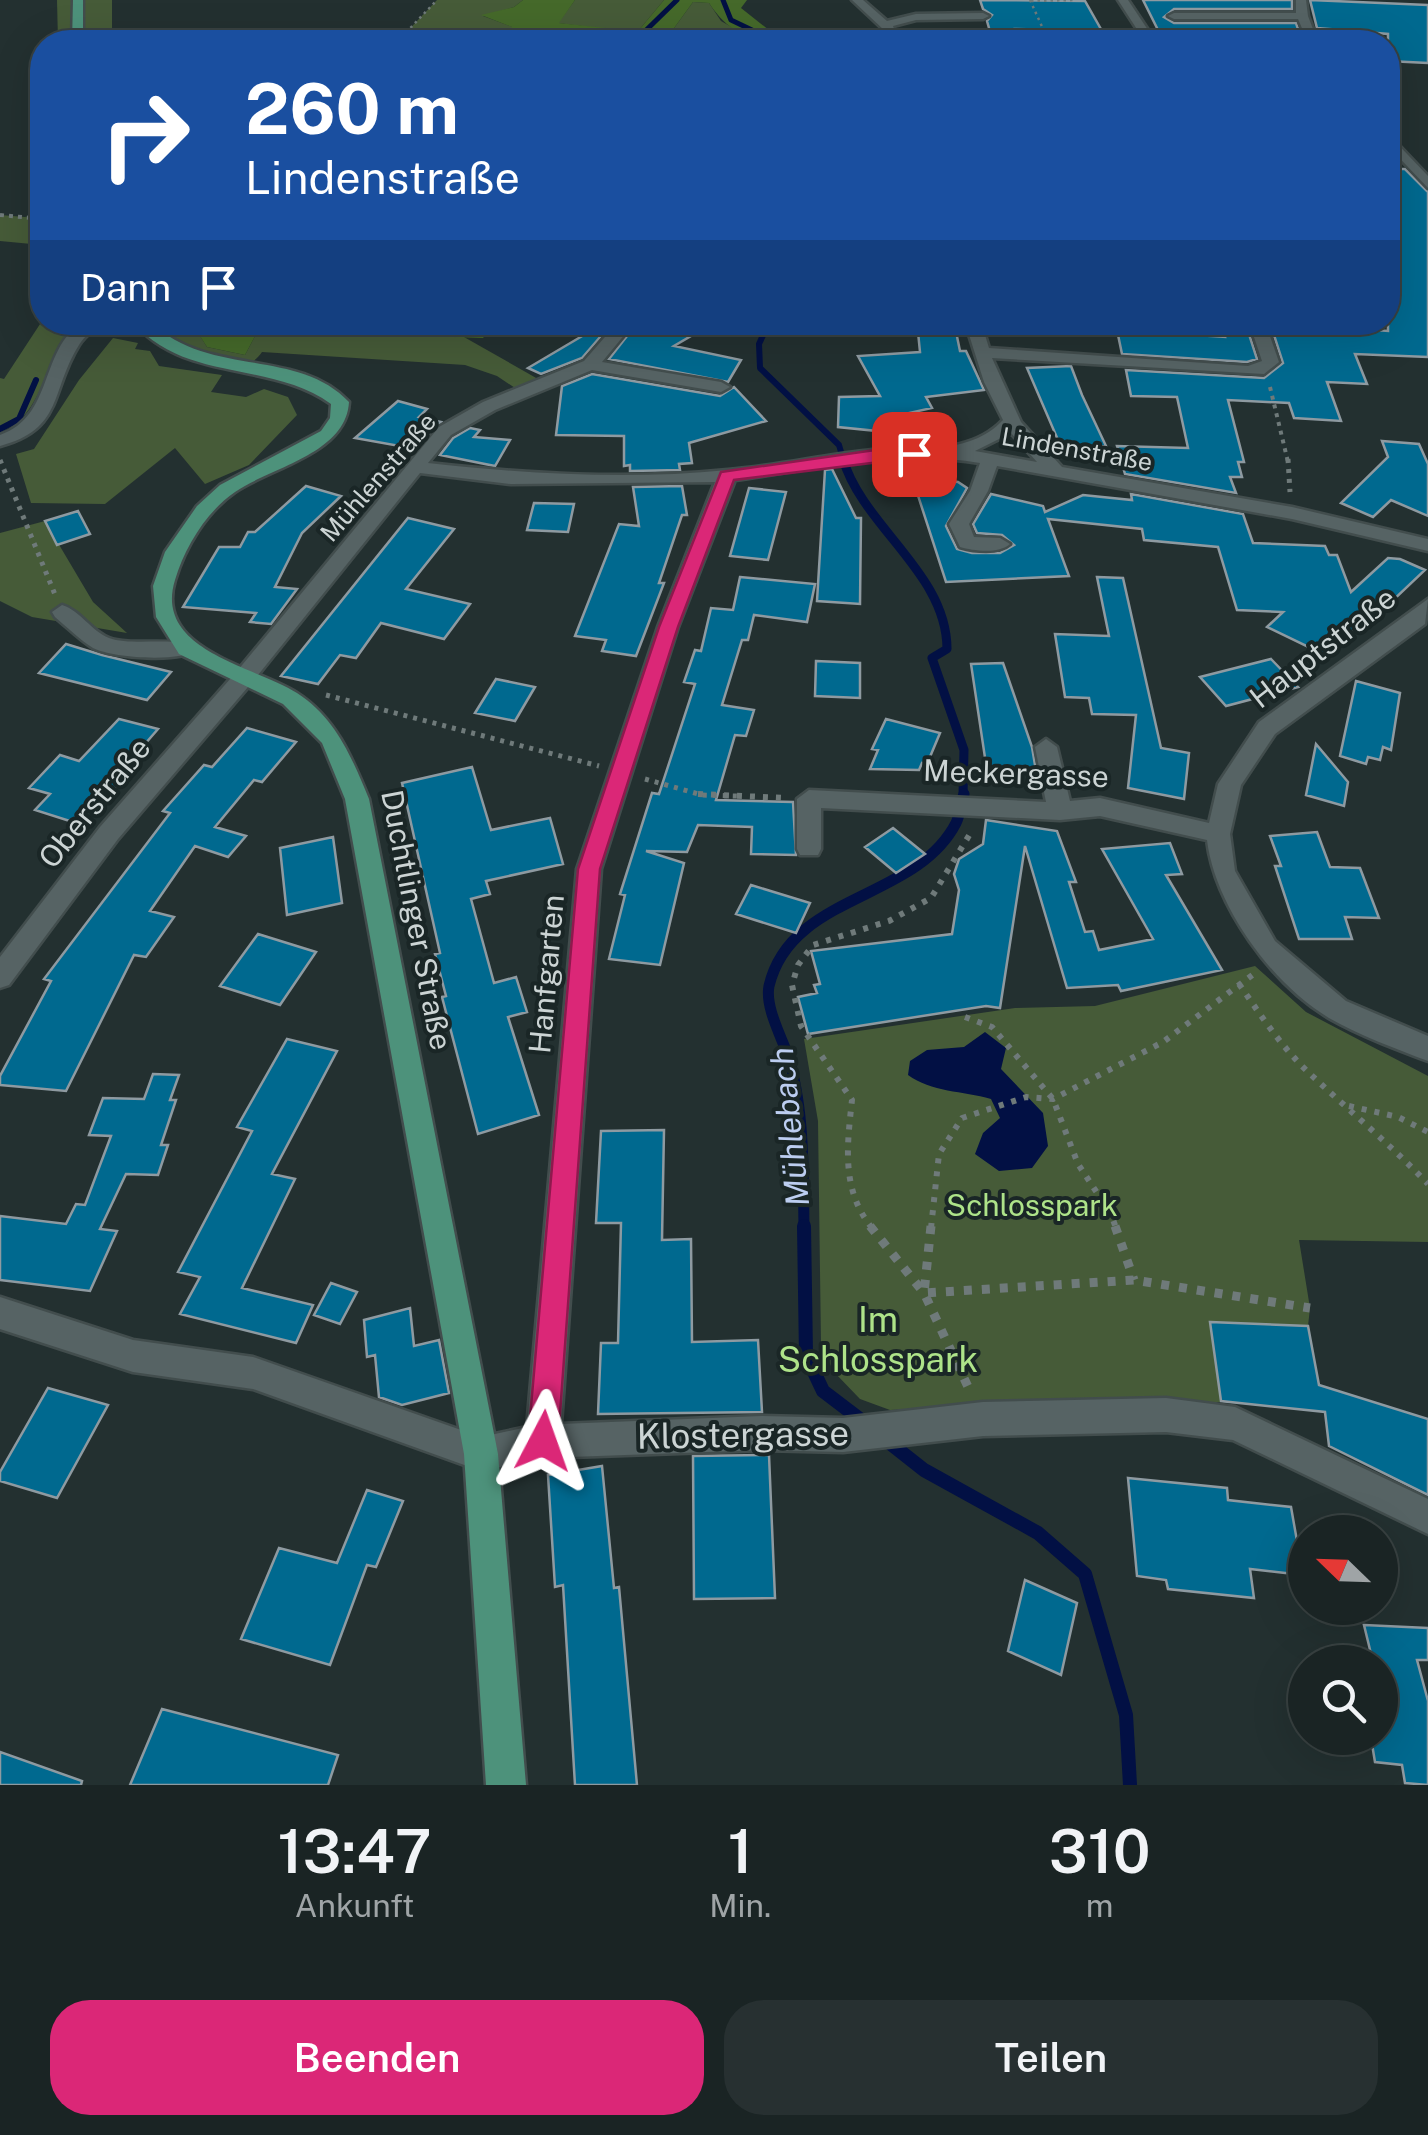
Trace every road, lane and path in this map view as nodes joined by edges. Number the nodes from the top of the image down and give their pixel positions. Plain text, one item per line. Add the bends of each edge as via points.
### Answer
1 (78, 0) edge
2 (437, 0) edge
3 (857, 0) edge
4 (1031, 0) edge
5 (1076, 0) edge
6 (1123, 0) edge
7 (1301, 0) edge
8 (983, 16) dead end
9 (1174, 16) dead end
10 (1302, 16) junction
11 (884, 25) junction
12 (78, 30) edge
13 (408, 30) edge
14 (887, 30) edge
15 (1044, 30) edge
16 (1143, 30) edge
17 (1308, 30) edge
18 (1400, 152) edge
19 (1400, 164) edge
20 (1411, 164) junction
21 (1428, 165) edge
22 (1428, 184) edge
23 (0, 215) edge
24 (30, 218) edge
25 (79, 335) edge
26 (151, 335) edge
27 (616, 335) edge
28 (977, 335) edge
29 (1262, 335) edge
30 (981, 352) junction
31 (590, 365) junction
32 (1264, 369) junction
33 (721, 387) dead end
34 (1013, 420) junction
35 (0, 441) edge
36 (953, 453) junction
37 (0, 459) edge
38 (990, 460) junction
39 (413, 467) junction
40 (1062, 471) junction
41 (727, 476) junction
42 (1292, 513) junction
43 (1000, 544) dead end
44 (1428, 545) edge
45 (1428, 606) edge
46 (62, 612) joint
47 (186, 650) junction
48 (246, 676) junction
49 (291, 700) junction
50 (1046, 747) dead end
51 (621, 772) junction
52 (808, 799) junction
53 (981, 805) junction
54 (1060, 810) junction
55 (1218, 834) junction
56 (809, 849) dead end
57 (1276, 958) junction
58 (0, 977) edge
59 (1240, 984) junction
60 (965, 1017) dead end
61 (1428, 1049) edge
62 (1053, 1099) junction
63 (1348, 1106) junction
64 (1428, 1132) edge
65 (1428, 1184) edge
66 (1134, 1280) junction
67 (924, 1293) junction
68 (1310, 1308) dead end
69 (0, 1313) edge
70 (984, 1419) junction
71 (543, 1441) junction
72 (481, 1454) junction
73 (1428, 1516) edge
74 (506, 1785) edge

1 - 12 main road
2 - 13 path
3 - 11 street
4 - 5 path
4 - 15 path
6 - 16 street
7 - 10 street
8 - 11 street via 916,16
9 - 10 street
10 - 17 street
11 - 14 street
18 - 20 street
19 - 20 street
20 - 21 street
20 - 22 street
23 - 24 path
25 - 35 street via 42,415 27,431
26 - 47 main road via 173,352 202,361 295,376 340,402 327,435 227,489 186,532 163,586 166,618
27 - 31 street, Mühlenstraße
28 - 30 street
29 - 32 street via 1271,362
30 - 32 street
30 - 34 street
31 - 33 street
31 - 39 street, Mühlenstraße via 489,406 445,432
32 - 42 path via 1287,452
34 - 36 street via 999,435
34 - 40 street via 1025,445
36 - 38 street, Lindenstraße
36 - 41 street, Lindenstraße via 875,455
37 - 46 path
38 - 40 street, Lindenstraße
38 - 43 street via 959,524 968,543
39 - 41 street, Lindenstraße via 512,478
39 - 48 street, Mühlenstraße
40 - 42 street, Lindenstraße
41 - 51 street, Hanfgarten
42 - 44 street, Lindenstraße
45 - 55 street, Hauptstraße via 1267,728 1230,784
46 - 47 street via 102,644
47 - 48 main road, Duchtlinger Straße
48 - 49 main road, Duchtlinger Straße
48 - 58 street, Oberstraße via 109,833
49 - 51 path via 314,692
49 - 72 main road, Duchtlinger Straße via 332,739 357,799
50 - 54 street
51 - 52 path via 702,795
51 - 71 street, Hanfgarten via 589,869
52 - 53 street, Meckergasse
52 - 56 street
53 - 54 street, Meckergasse
53 - 67 path via 930,898 889,921 813,946 791,994 801,1030 852,1100 846,1160 862,1216
54 - 55 street, Meckergasse via 1100,806
55 - 57 street, Hauptstraße via 1224,872
57 - 59 path
57 - 61 street, Hauptstraße via 1337,1008
59 - 62 path via 1163,1042
59 - 63 path via 1305,1069
60 - 62 path via 992,1027
62 - 66 path via 1078,1164 1111,1214
62 - 67 path via 1026,1096 962,1118 939,1154
63 - 64 path
63 - 65 path
66 - 67 path
66 - 68 path
67 - 70 path
69 - 72 street via 133,1356 253,1372
70 - 71 street, Klostergasse via 843,1435
70 - 73 street, Klostergasse via 1166,1415 1235,1424
71 - 72 street, Klostergasse
72 - 74 main road, Duchtlinger Straße

